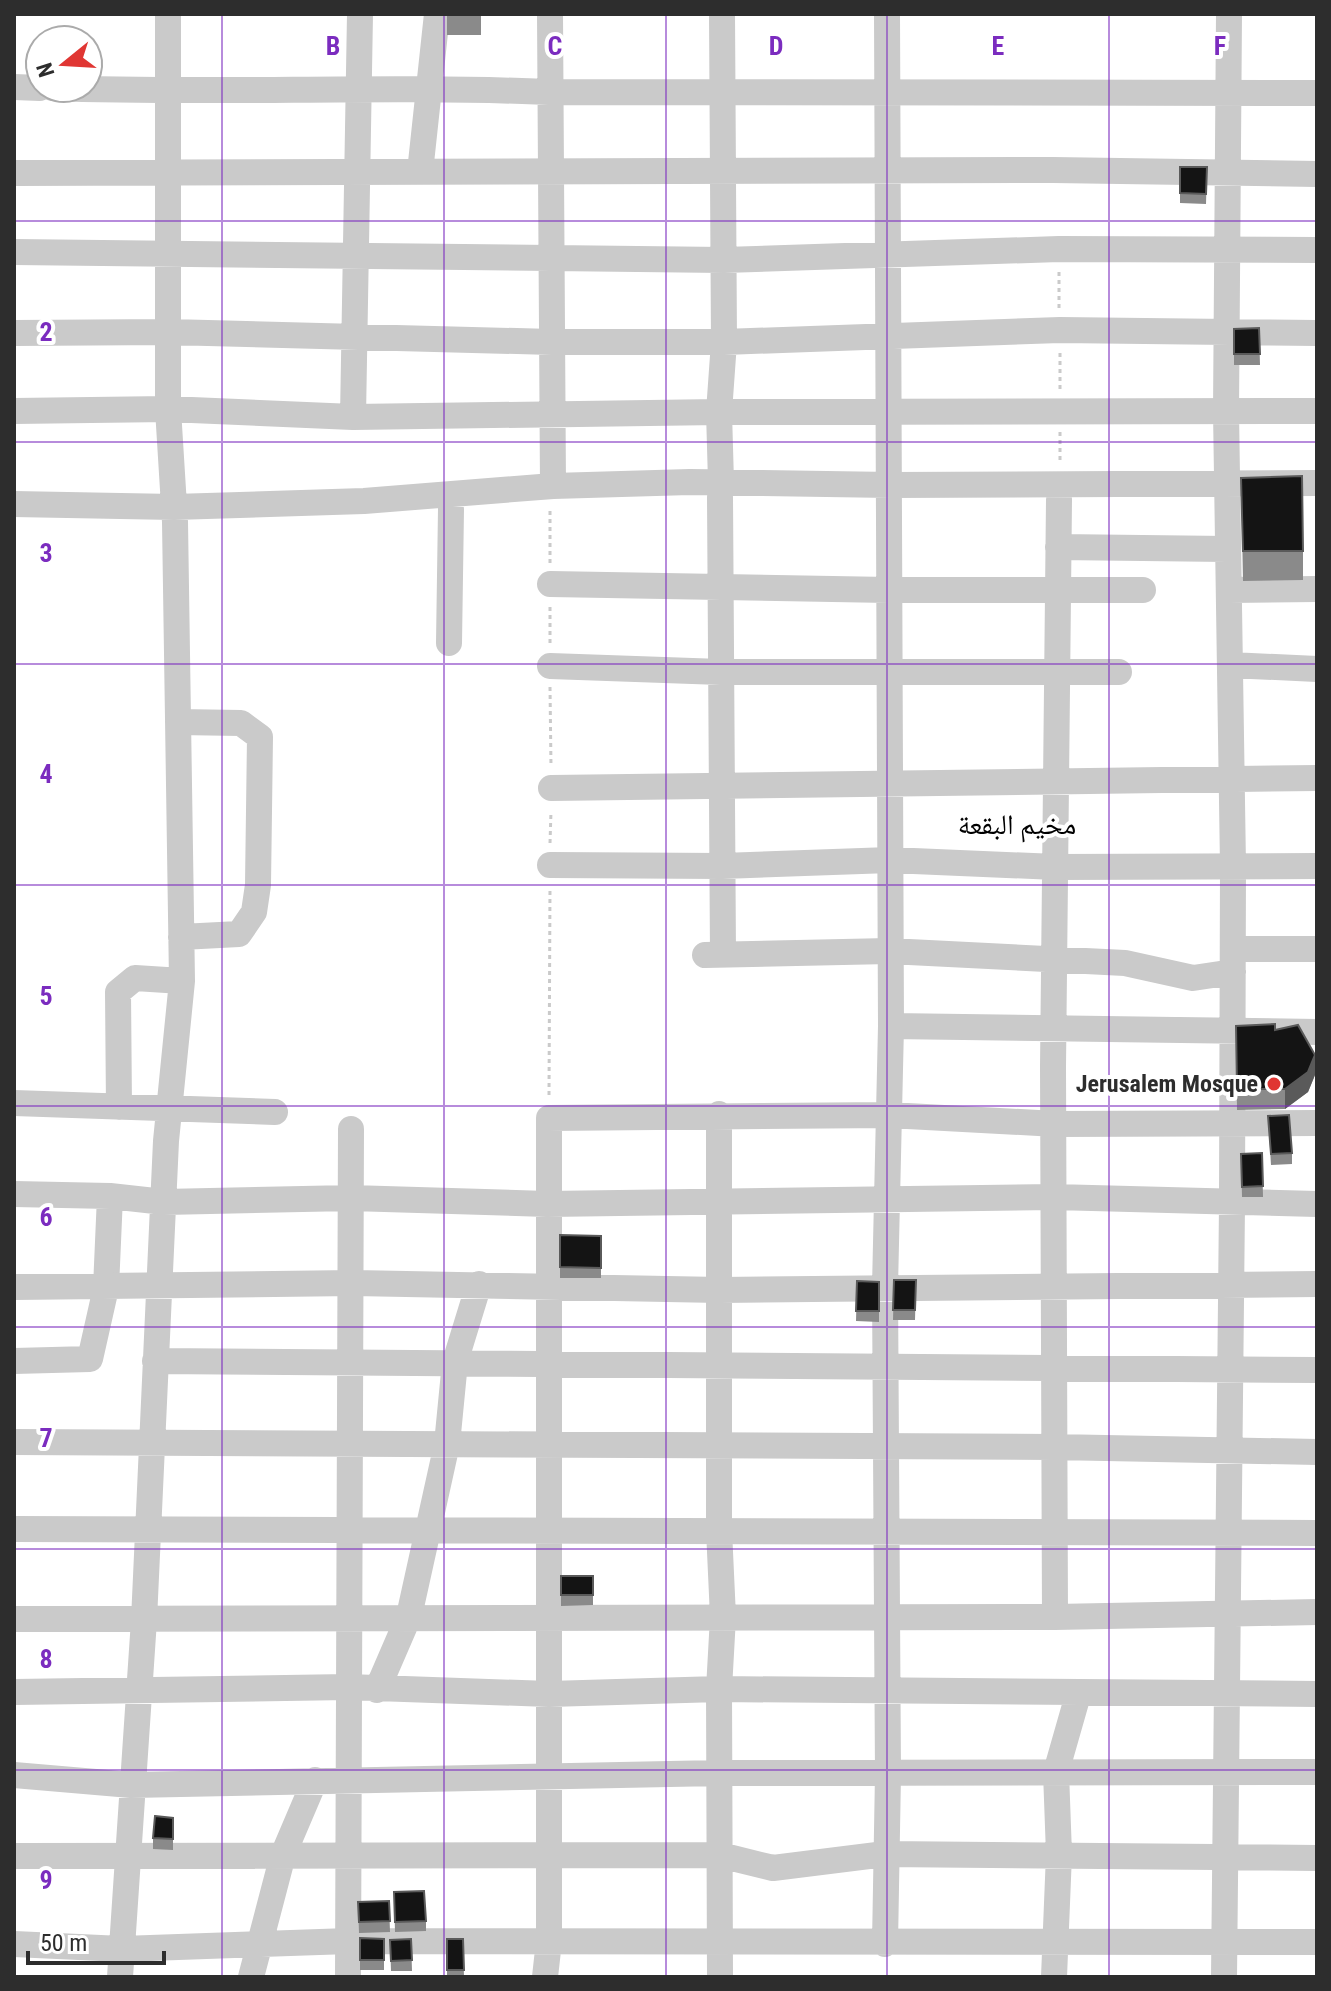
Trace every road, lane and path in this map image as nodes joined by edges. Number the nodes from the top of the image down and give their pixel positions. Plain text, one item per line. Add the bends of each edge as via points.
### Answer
1 (168, 14) edge
2 (360, 14) edge
3 (437, 14) edge
4 (550, 14) edge
5 (722, 14) edge
6 (887, 14) edge
7 (1229, 14) edge
8 (428, 87) junction
9 (358, 88) junction
10 (104, 90) edge
11 (887, 90) junction
12 (169, 92) junction
13 (549, 92) junction
14 (724, 92) junction
15 (1317, 93) edge
16 (1227, 96) junction
17 (888, 170) junction
18 (169, 171) junction
19 (553, 171) junction
20 (723, 171) junction
21 (358, 172) junction
22 (420, 172) junction
23 (14, 173) edge
24 (1317, 174) edge
25 (1226, 175) junction
26 (1229, 250) junction
27 (1317, 250) edge
28 (169, 251) junction
29 (14, 252) edge
30 (888, 256) junction
31 (357, 257) junction
32 (552, 260) junction
33 (724, 260) junction
34 (169, 332) junction
35 (1229, 332) junction
36 (14, 333) edge
37 (1317, 333) edge
38 (888, 337) junction
39 (355, 338) junction
40 (552, 342) junction
41 (724, 342) junction
42 (168, 409) junction
43 (14, 411) edge
44 (1226, 411) junction
45 (1317, 411) edge
46 (719, 412) junction
47 (888, 413) junction
48 (353, 417) junction
49 (551, 417) junction
50 (1317, 483) edge
51 (553, 486) junction
52 (720, 489) junction
53 (1228, 490) junction
54 (891, 492) junction
55 (1317, 498) edge
56 (1059, 500) junction
57 (14, 504) edge
58 (451, 509) junction
59 (174, 515) junction
60 (14, 521) edge
61 (1058, 547) junction
62 (1227, 549) junction
63 (550, 584) dead end
64 (721, 587) junction
65 (1056, 588) junction
66 (1317, 589) edge
67 (889, 590) junction
68 (1143, 590) dead end
69 (1229, 590) junction
70 (449, 643) dead end
71 (1230, 665) junction
72 (550, 666) dead end
73 (1317, 669) edge
74 (1056, 671) junction
75 (721, 672) junction
76 (889, 672) junction
77 (1119, 672) dead end
78 (178, 722) junction
79 (1230, 778) junction
80 (1317, 778) edge
81 (1056, 781) junction
82 (891, 783) junction
83 (722, 785) junction
84 (551, 788) dead end
85 (890, 860) junction
86 (550, 865) dead end
87 (722, 866) junction
88 (1233, 866) junction
89 (1317, 866) edge
90 (1056, 867) junction
91 (181, 937) junction
92 (1317, 949) edge
93 (889, 951) junction
94 (1055, 956) junction
95 (1233, 960) junction
96 (182, 981) junction
97 (891, 1026) junction
98 (1055, 1026) junction
99 (1232, 1031) junction
100 (1317, 1032) edge
101 (14, 1103) edge
102 (119, 1107) junction
103 (275, 1112) dead end
104 (719, 1114) junction
105 (889, 1115) junction
106 (14, 1116) edge
107 (168, 1116) junction
108 (1232, 1123) junction
109 (1317, 1123) edge
110 (1056, 1124) junction
111 (351, 1129) dead end
112 (14, 1194) edge
113 (110, 1196) junction
114 (1054, 1197) junction
115 (351, 1198) junction
116 (719, 1200) junction
117 (164, 1202) junction
118 (886, 1202) junction
119 (547, 1204) junction
120 (1232, 1204) junction
121 (1317, 1204) edge
122 (349, 1283) junction
123 (479, 1284) junction
124 (1232, 1284) junction
125 (1317, 1284) edge
126 (1054, 1285) junction
127 (14, 1287) edge
128 (161, 1287) junction
129 (885, 1287) junction
130 (106, 1288) junction
131 (548, 1288) junction
132 (720, 1290) junction
133 (14, 1361) edge
134 (155, 1361) junction
135 (350, 1361) junction
136 (455, 1362) junction
137 (549, 1363) junction
138 (719, 1364) junction
139 (886, 1366) junction
140 (1054, 1366) junction
141 (1230, 1370) junction
142 (1317, 1370) edge
143 (14, 1442) edge
144 (349, 1443) junction
145 (447, 1444) junction
146 (151, 1445) junction
147 (549, 1445) junction
148 (719, 1446) junction
149 (1054, 1447) junction
150 (887, 1448) junction
151 (1230, 1452) junction
152 (1317, 1452) edge
153 (14, 1529) edge
154 (349, 1529) junction
155 (428, 1529) junction
156 (548, 1530) junction
157 (719, 1530) junction
158 (886, 1531) junction
159 (1053, 1531) junction
160 (147, 1532) junction
161 (1229, 1533) junction
162 (1317, 1533) edge
163 (1317, 1612) edge
164 (1228, 1613) junction
165 (352, 1616) junction
166 (409, 1616) junction
167 (723, 1617) junction
168 (887, 1617) junction
169 (1055, 1617) junction
170 (14, 1619) edge
171 (550, 1619) junction
172 (144, 1620) junction
173 (348, 1687) junction
174 (719, 1689) junction
175 (377, 1690) junction
176 (14, 1692) edge
177 (139, 1692) junction
178 (888, 1692) junction
179 (549, 1694) junction
180 (1317, 1694) edge
181 (1078, 1695) junction
182 (1226, 1695) junction
183 (1226, 1771) junction
184 (1056, 1772) junction
185 (1317, 1772) edge
186 (719, 1773) junction
187 (888, 1774) junction
188 (14, 1775) edge
189 (549, 1777) junction
190 (315, 1780) junction
191 (348, 1782) junction
192 (131, 1785) junction
193 (885, 1854) junction
194 (1059, 1854) junction
195 (283, 1855) junction
196 (350, 1855) junction
197 (550, 1855) junction
198 (720, 1855) junction
199 (14, 1856) edge
200 (128, 1856) junction
201 (1226, 1858) junction
202 (1317, 1858) edge
203 (349, 1941) junction
204 (549, 1941) junction
205 (1056, 1942) junction
206 (1317, 1942) edge
207 (257, 1943) junction
208 (719, 1943) junction
209 (14, 1944) edge
210 (885, 1944) junction
211 (1227, 1944) junction
212 (122, 1949) junction
213 (120, 1977) edge
214 (251, 1977) edge
215 (348, 1977) edge
216 (545, 1977) edge
217 (720, 1977) edge
218 (1054, 1977) edge
219 (1224, 1977) edge

1 - 12 street
2 - 9 street
3 - 8 street
4 - 13 street
5 - 14 street
6 - 11 street
7 - 16 street
8 - 9 street
8 - 13 street
8 - 22 street
9 - 12 street
9 - 21 street
10 - 12 street
11 - 14 street
11 - 16 street
11 - 17 street
12 - 18 street
13 - 14 street
13 - 19 street
14 - 20 street
15 - 16 street
16 - 25 street
17 - 20 street
17 - 25 street
17 - 30 street
18 - 21 street
18 - 23 street
18 - 28 street
19 - 20 street
19 - 22 street
19 - 32 street
20 - 33 street
21 - 22 street
21 - 31 street
24 - 25 street
25 - 26 street
26 - 27 street
26 - 30 street
26 - 35 street
28 - 29 street
28 - 31 street
28 - 34 street
30 - 33 street
30 - 38 street
31 - 32 street
31 - 39 street
32 - 33 street
32 - 40 street
33 - 41 street
34 - 36 street
34 - 39 street
34 - 42 street
35 - 37 street
35 - 38 street via 1060,330
35 - 44 street
38 - 41 street
38 - 47 street
39 - 40 street
39 - 48 street
40 - 41 street
40 - 49 street
41 - 46 street
42 - 43 street
42 - 48 street
42 - 59 street
44 - 45 street
44 - 47 street
44 - 53 street
46 - 47 street
46 - 49 street
46 - 52 street
47 - 54 street
48 - 49 street
49 - 51 street
50 - 53 street
51 - 52 street
51 - 59 street
52 - 54 street
52 - 58 street
52 - 64 street
53 - 54 street
53 - 55 street
53 - 56 street
53 - 62 street
54 - 56 street
54 - 67 street
56 - 61 street
57 - 59 street
58 - 59 street via 319,518
58 - 70 street
59 - 60 street
59 - 78 street
61 - 62 street
61 - 65 street
62 - 69 street
63 - 64 street
64 - 67 street
64 - 75 street
65 - 67 street
65 - 68 street
65 - 74 street
66 - 69 street
67 - 76 street
69 - 71 street
71 - 73 street
71 - 79 street
72 - 75 street
74 - 76 street
74 - 77 street
74 - 81 street
75 - 76 street
75 - 83 street
76 - 82 street
78 - 91 street
78 - 91 street via 241,723 260,737 254,912 239,934
79 - 80 street
79 - 81 street
79 - 88 street
81 - 82 street
81 - 90 street
82 - 83 street
82 - 85 street
83 - 84 street
83 - 87 street
85 - 87 street
85 - 90 street
85 - 93 street
86 - 87 street
87 - 93 street via 714,954
88 - 89 street
88 - 90 street
88 - 95 street
90 - 94 street
91 - 96 street
92 - 95 street
93 - 94 street
93 - 97 street
94 - 95 street via 1125,963 1193,978
94 - 98 street
95 - 99 street
96 - 102 street via 135,978 118,992
96 - 107 street
97 - 98 street
97 - 105 street
98 - 99 street
98 - 110 street
99 - 100 street
99 - 108 street
101 - 102 street
102 - 107 street
103 - 107 street
104 - 105 street
104 - 116 street
104 - 119 street via 549,1118
105 - 110 street
105 - 118 street
106 - 107 street
107 - 117 street
108 - 109 street
108 - 110 street
108 - 120 street
110 - 114 street
111 - 115 street
112 - 113 street
113 - 117 street
113 - 130 street
114 - 118 street
114 - 120 street
114 - 126 street
115 - 117 street
115 - 119 street
115 - 122 street
116 - 118 street
116 - 119 street
116 - 132 street
117 - 128 street
118 - 129 street
119 - 131 street
120 - 121 street
120 - 124 street
122 - 123 street
122 - 128 street
122 - 135 street
123 - 131 street
123 - 136 street
124 - 125 street
124 - 126 street
124 - 141 street
126 - 129 street
126 - 140 street
127 - 130 street
128 - 130 street
128 - 134 street
129 - 132 street
129 - 139 street
130 - 133 street via 90,1359
131 - 132 street
131 - 137 street
132 - 138 street
134 - 135 street
134 - 146 street
135 - 136 street
135 - 144 street
136 - 137 street
136 - 145 street
137 - 138 street
137 - 147 street
138 - 139 street
138 - 148 street
139 - 140 street
139 - 150 street
140 - 141 street
140 - 149 street
141 - 142 street
141 - 151 street
143 - 146 street
144 - 145 street
144 - 146 street
144 - 154 street
145 - 147 street
145 - 155 street
146 - 160 street
147 - 148 street
147 - 156 street
148 - 150 street
148 - 157 street
149 - 150 street
149 - 151 street
149 - 159 street
150 - 158 street
151 - 152 street
151 - 161 street
153 - 160 street
154 - 155 street
154 - 160 street
154 - 165 street
155 - 156 street
155 - 166 street
156 - 157 street
156 - 171 street
157 - 158 street
157 - 167 street
158 - 159 street
158 - 168 street
159 - 161 street
159 - 169 street
160 - 172 street
161 - 162 street
161 - 164 street
163 - 164 street
164 - 169 street
164 - 182 street
165 - 166 street
165 - 172 street
165 - 173 street
166 - 171 street
166 - 175 street
167 - 168 street
167 - 171 street
167 - 174 street
168 - 169 street
168 - 178 street
170 - 172 street
171 - 179 street
172 - 177 street
173 - 175 street
173 - 177 street
173 - 191 street
174 - 178 street
174 - 179 street
174 - 186 street
175 - 179 street
176 - 177 street
177 - 192 street
178 - 181 street
178 - 187 street
179 - 189 street
180 - 182 street
181 - 182 street
181 - 184 street
182 - 183 street
183 - 184 street
183 - 185 street
183 - 201 street
184 - 187 street
184 - 194 street
186 - 187 street
186 - 189 street
186 - 198 street
187 - 193 street
188 - 192 street
189 - 191 street
189 - 197 street
190 - 191 street
190 - 192 street
190 - 195 street
191 - 196 street
192 - 200 street
193 - 194 street
193 - 198 street via 773,1868
193 - 210 street
194 - 201 street
194 - 205 street
195 - 196 street
195 - 200 street
195 - 207 street
196 - 197 street
196 - 203 street
197 - 198 street
197 - 204 street
198 - 208 street
199 - 200 street
200 - 212 street
201 - 202 street
201 - 211 street
203 - 204 street
203 - 207 street
203 - 215 street
204 - 208 street
204 - 216 street
205 - 210 street
205 - 211 street
205 - 218 street
206 - 211 street
207 - 212 street
207 - 214 street
208 - 210 street
208 - 217 street
209 - 212 street
211 - 219 street
212 - 213 street

